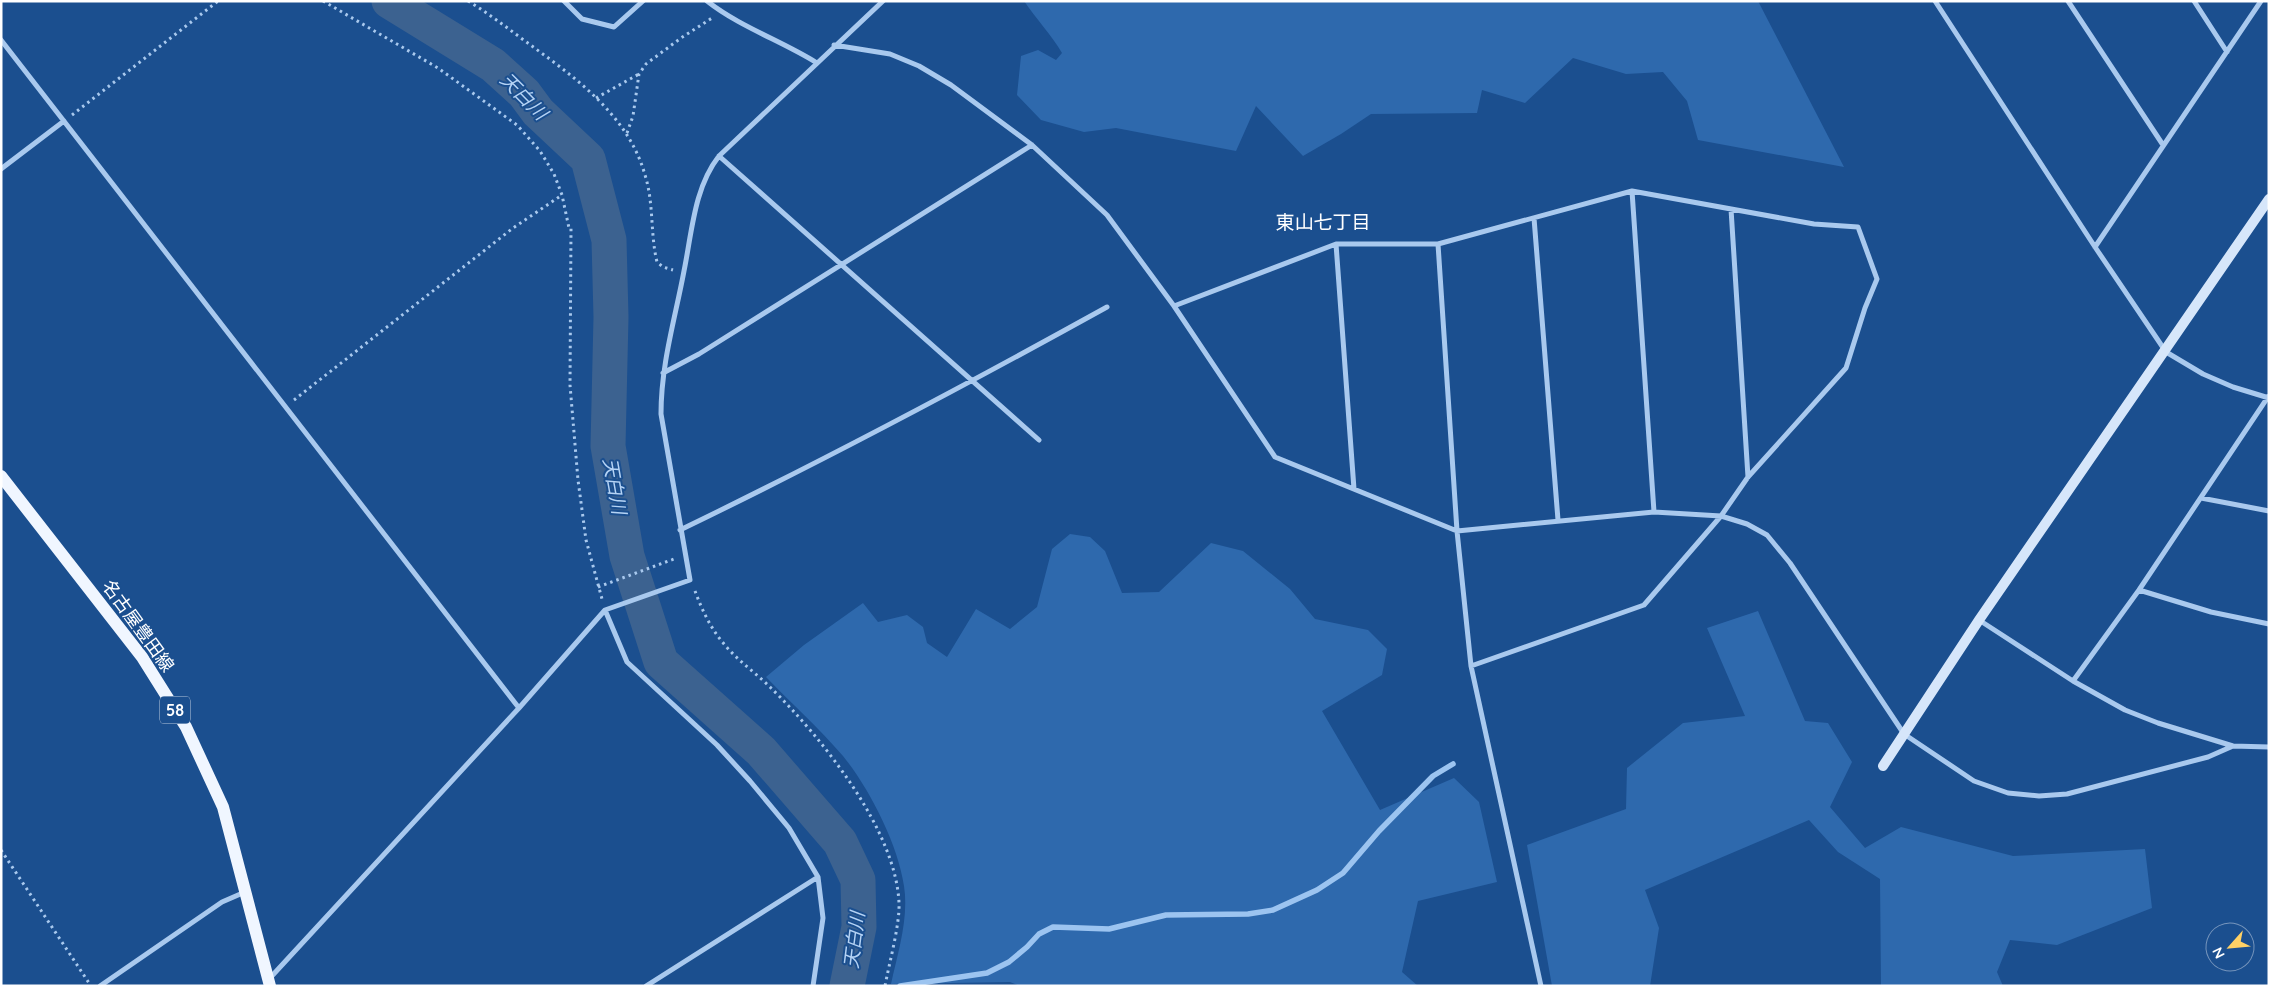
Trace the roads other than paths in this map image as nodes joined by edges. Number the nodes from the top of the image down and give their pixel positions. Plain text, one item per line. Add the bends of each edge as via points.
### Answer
1 (564, 1) edge
2 (643, 1) edge
3 (707, 1) edge
4 (883, 1) edge
5 (1935, 1) edge
6 (2068, 1) edge
7 (2194, 1) edge
8 (2261, 1) edge
9 (1, 40) edge
10 (834, 46) junction
11 (2227, 52) junction
12 (817, 64) junction
13 (64, 121) junction
14 (1032, 145) junction
15 (2163, 145) junction
16 (719, 156) junction
17 (1, 169) edge
18 (1632, 192) junction
19 (2269, 199) edge
20 (1731, 209) junction
21 (1534, 218) junction
22 (1336, 244) junction
23 (1438, 244) junction
24 (2095, 247) junction
25 (842, 264) junction
26 (1174, 306) junction
27 (1106, 307) dead end
28 (2166, 352) junction
29 (663, 373) junction
30 (974, 380) junction
31 (2268, 397) edge
32 (1039, 440) dead end
33 (1, 476) edge
34 (1748, 476) junction
35 (1354, 489) junction
36 (2201, 498) junction
37 (1654, 512) junction
38 (2269, 512) edge
39 (1721, 516) junction
40 (1558, 520) junction
41 (680, 530) junction
42 (1457, 531) junction
43 (2139, 590) junction
44 (605, 610) junction
45 (1979, 620) junction
46 (2269, 624) edge
47 (1471, 666) junction
48 (2073, 681) junction
49 (519, 708) junction
50 (1904, 734) junction
51 (2233, 746) junction
52 (2269, 747) edge
53 (1883, 766) dead end
54 (818, 877) junction
55 (245, 892) junction
56 (269, 983) edge
57 (100, 986) edge
58 (646, 986) edge
59 (813, 986) edge
60 (1542, 986) edge

1 - 2 street via 582,19 614,28
3 - 12 street
4 - 10 street
5 - 24 street
6 - 15 street
7 - 11 street
8 - 11 street
9 - 13 street
10 - 12 street
10 - 14 street via 890,54 919,66
11 - 15 street
12 - 16 street
13 - 17 street
13 - 49 street
14 - 25 street
14 - 26 street via 1107,215
15 - 24 street
16 - 25 street
16 - 29 street via 709,169 694,214
18 - 20 street
18 - 21 street
18 - 37 street
19 - 28 street
20 - 34 street
20 - 34 street via 1814,224 1858,227 1877,279 1846,368
21 - 23 street
21 - 40 street
22 - 23 street
22 - 26 street
22 - 35 street
23 - 42 street
24 - 28 street
25 - 29 street
25 - 30 street
26 - 35 street via 1275,457
27 - 30 street
28 - 31 street via 2203,374
28 - 45 street
29 - 41 street via 661,414
30 - 32 street
30 - 41 street
31 - 36 street
33 - 55 main road, 名古屋豊田線 / 58 via 142,657 186,727 223,808
34 - 39 street
35 - 42 street
36 - 38 street
36 - 43 street
37 - 39 street
37 - 40 street
39 - 47 street via 1644,605
39 - 50 street via 1747,524 1767,535 1790,564
40 - 42 street
41 - 44 street via 690,580
42 - 47 street
43 - 46 street via 2211,612
43 - 48 street
44 - 49 street
44 - 54 street via 627,662 717,745 761,793 789,828
45 - 48 street
45 - 50 street
47 - 60 street
48 - 51 street via 2125,710
49 - 56 street
50 - 51 street via 1974,781 2008,794 2040,796 2067,794 2208,757
50 - 53 street
51 - 52 street
54 - 58 street
54 - 59 street via 823,918
55 - 56 main road, 名古屋豊田線 / 58
55 - 57 street via 222,902

